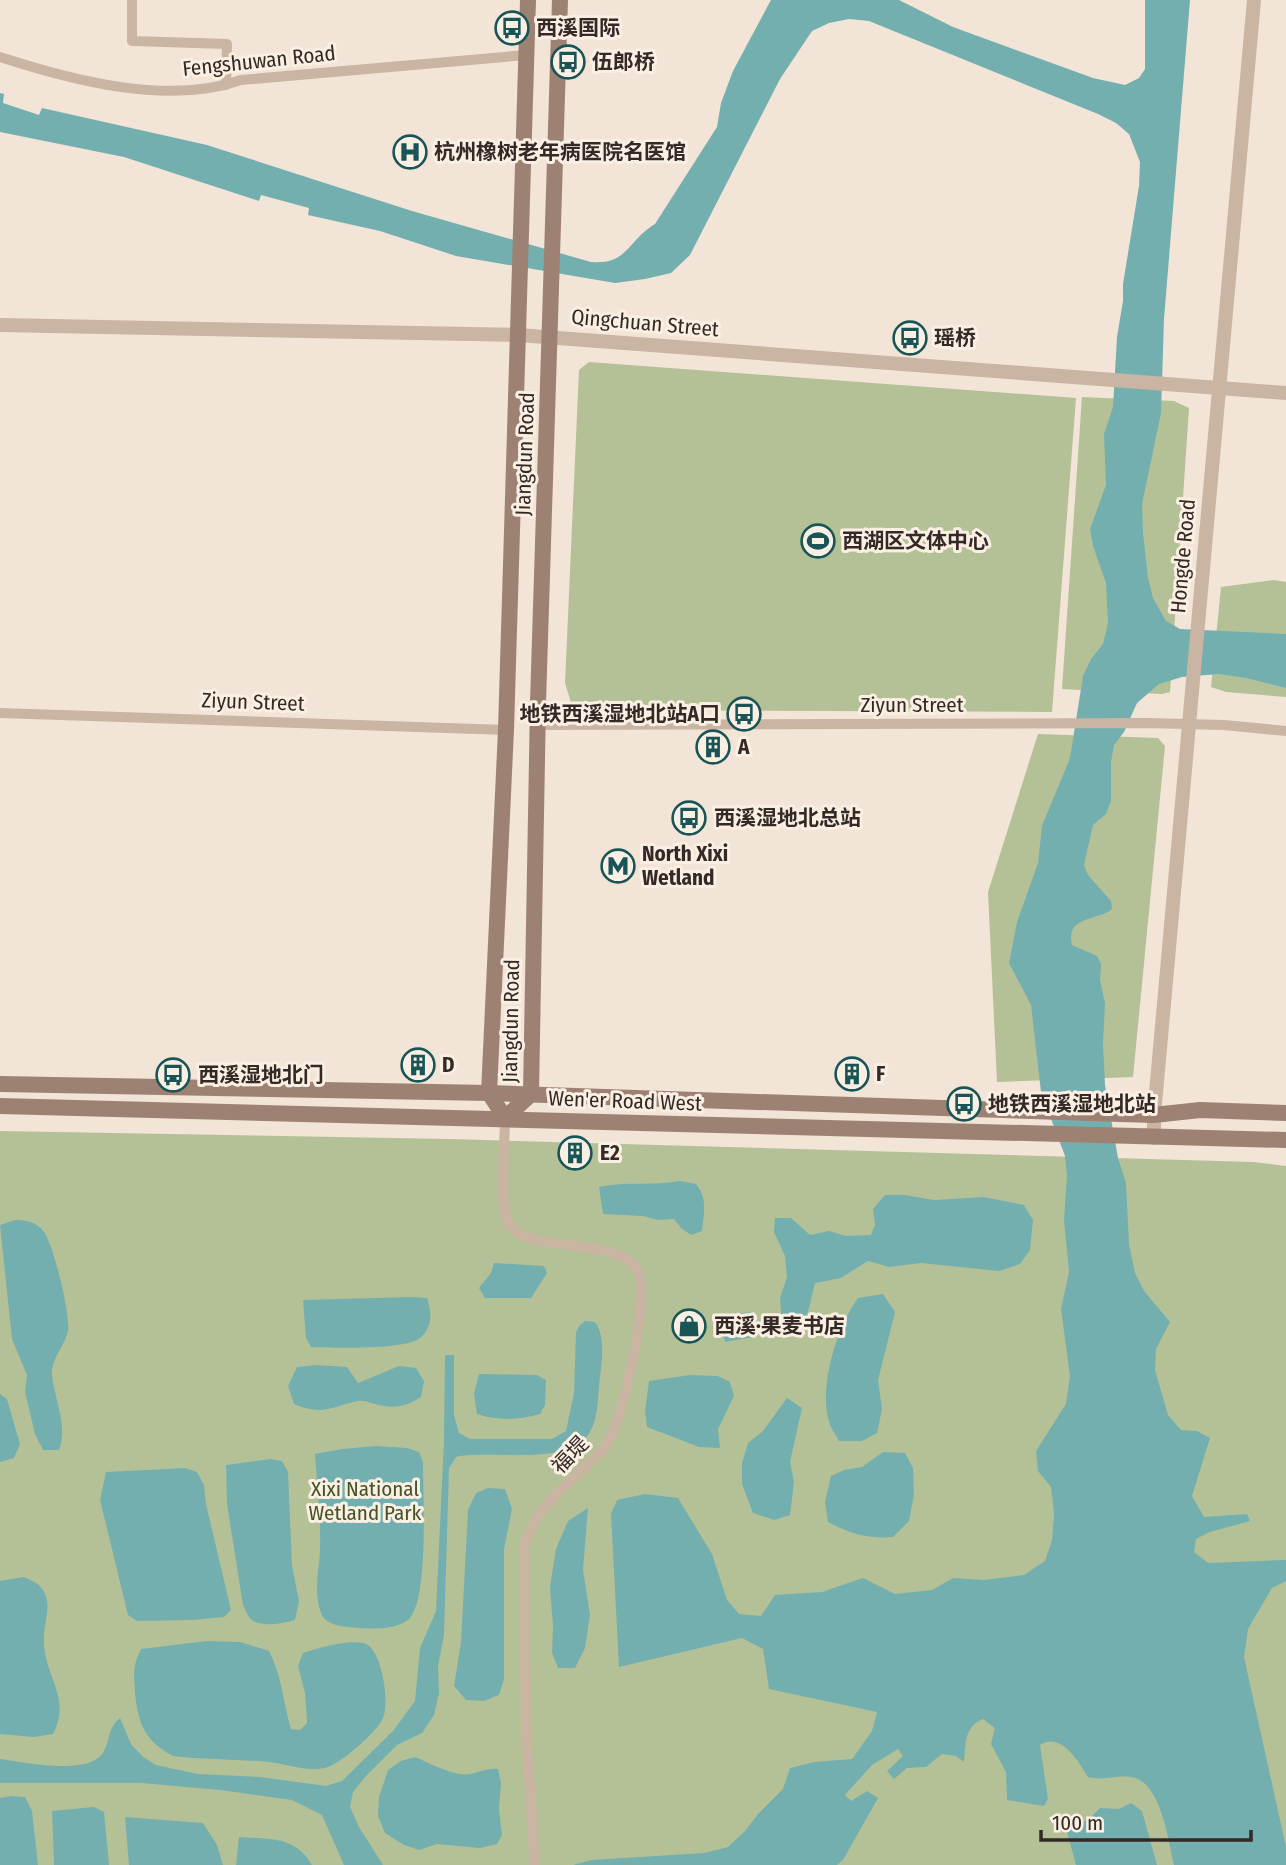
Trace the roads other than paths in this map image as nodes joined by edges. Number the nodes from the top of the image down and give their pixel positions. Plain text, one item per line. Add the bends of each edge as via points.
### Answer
1 (132, 0) edge
2 (528, 0) edge
3 (560, 0) edge
4 (1254, 0) edge
5 (526, 55) junction
6 (0, 57) edge
7 (226, 85) junction
8 (0, 325) edge
9 (518, 335) junction
10 (549, 337) junction
11 (1219, 388) junction
12 (1286, 393) edge
13 (0, 713) edge
14 (1190, 724) junction
15 (537, 725) junction
16 (506, 730) junction
17 (1286, 731) edge
18 (0, 1084) edge
19 (489, 1093) junction
20 (531, 1094) junction
21 (0, 1106) edge
22 (1286, 1113) edge
23 (1154, 1115) junction
24 (505, 1118) junction
25 (1154, 1138) junction
26 (1286, 1140) edge
27 (536, 1865) edge

1 - 7 street via 132,41 227,44
2 - 5 main road, Jiangdun Road
3 - 10 main road, Jiangdun Road
4 - 11 street, Hongde Road
5 - 7 street, Fengshuwan Road
5 - 9 main road, Jiangdun Road
6 - 7 street, Fengshuwan Road via 127,88 192,90
8 - 9 street, Qingchuan Street
9 - 10 street, Qingchuan Street
9 - 16 main road, Jiangdun Road
10 - 11 street, Qingchuan Street
10 - 15 main road, Jiangdun Road
11 - 12 street, Qingchuan Street
11 - 14 street, Hongde Road
13 - 16 street, Ziyun Street
14 - 15 street, Ziyun Street
14 - 17 street, Ziyun Street
14 - 23 street, Hongde Road
15 - 20 main road, Jiangdun Road
16 - 19 main road, Jiangdun Road
18 - 19 main road, Wen'er Road West
19 - 20 main road, Wen'er Road West
19 - 24 main road, Jiangdun Road
20 - 23 main road, Wen'er Road West
20 - 24 main road, Jiangdun Road
21 - 24 main road, Wen'er Road West
22 - 23 main road via 1200,1110
23 - 25 street, Hongde Road
24 - 25 main road, Wen'er Road West
24 - 27 street, 福堤 via 504,1204 509,1224 522,1235 622,1253 643,1282 630,1372 606,1445 544,1506 524,1546 526,1732
25 - 26 main road

